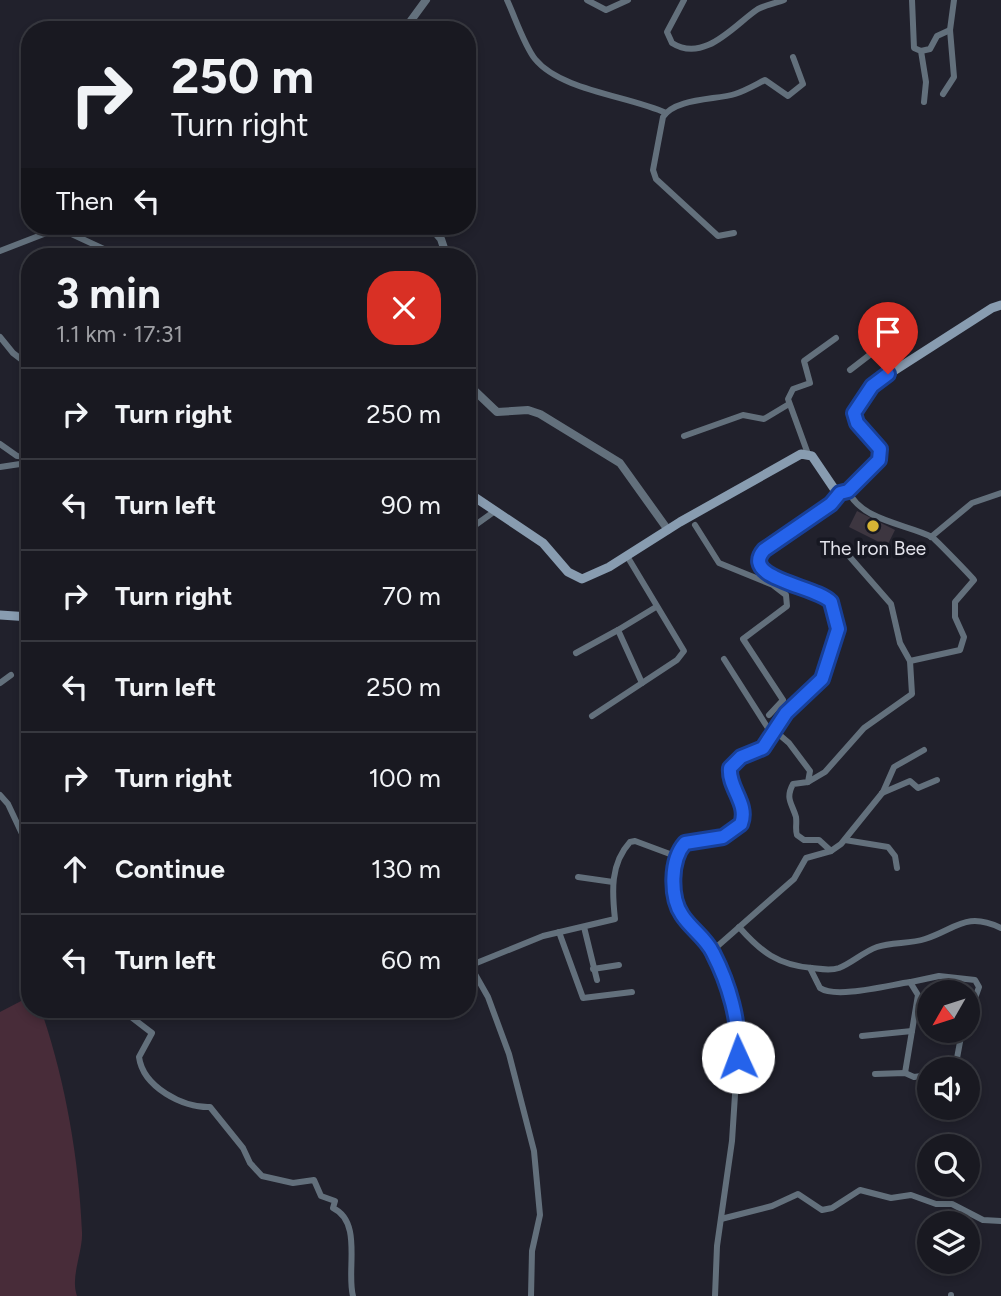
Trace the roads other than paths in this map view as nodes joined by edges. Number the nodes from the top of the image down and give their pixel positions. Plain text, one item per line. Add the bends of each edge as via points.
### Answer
1 (426, 0) edge
2 (507, 0) edge
3 (587, 0) edge
4 (628, 0) edge
5 (684, 0) edge
6 (784, 0) edge
7 (912, 0) edge
8 (954, 0) edge
9 (411, 21) edge
10 (950, 30) junction
11 (921, 51) junction
12 (793, 57) dead end
13 (943, 94) dead end
14 (924, 102) dead end
15 (666, 113) junction
16 (734, 233) dead end
17 (44, 235) edge
18 (74, 235) edge
19 (102, 248) edge
20 (0, 251) edge
21 (1001, 305) edge
22 (0, 337) edge
23 (836, 338) dead end
24 (870, 338) dead end
25 (876, 351) junction
26 (21, 359) edge
27 (850, 370) dead end
28 (888, 374) junction
29 (476, 392) edge
30 (789, 404) junction
31 (684, 436) dead end
32 (0, 444) edge
33 (808, 454) junction
34 (21, 456) edge
35 (21, 463) edge
36 (0, 467) edge
37 (844, 492) junction
38 (1001, 493) edge
39 (476, 498) edge
40 (495, 511) junction
41 (476, 525) edge
42 (695, 525) dead end
43 (668, 530) junction
44 (931, 537) junction
45 (627, 556) junction
46 (849, 556) dead end
47 (762, 572) junction
48 (757, 580) junction
49 (656, 607) junction
50 (0, 615) edge
51 (21, 616) edge
52 (618, 630) junction
53 (576, 653) dead end
54 (724, 659) dead end
55 (910, 661) junction
56 (11, 675) dead end
57 (0, 683) edge
58 (642, 683) junction
59 (769, 715) dead end
60 (592, 716) dead end
61 (774, 733) junction
62 (923, 750) dead end
63 (937, 780) dead end
64 (808, 782) junction
65 (882, 793) junction
66 (0, 795) edge
67 (21, 832) edge
68 (845, 840) junction
69 (831, 851) junction
70 (678, 856) junction
71 (897, 868) dead end
72 (578, 877) dead end
73 (613, 882) junction
74 (739, 927) junction
75 (583, 928) junction
76 (1001, 928) edge
77 (559, 932) junction
78 (712, 951) junction
79 (476, 960) edge
80 (619, 965) dead end
81 (810, 968) junction
82 (593, 969) junction
83 (476, 977) edge
84 (597, 980) dead end
85 (920, 980) edge
86 (975, 980) edge
87 (917, 981) edge
88 (911, 982) junction
89 (632, 992) dead end
90 (132, 1018) edge
91 (912, 1031) junction
92 (862, 1036) dead end
93 (905, 1073) junction
94 (875, 1074) dead end
95 (917, 1076) edge
96 (721, 1219) junction
97 (1001, 1221) edge
98 (353, 1296) edge
99 (531, 1296) edge
100 (715, 1296) edge

1 - 9 street
2 - 15 street via 530,52 541,65 593,91 622,96
3 - 4 street via 607,10
5 - 6 street via 667,35 675,45 691,48 727,36 758,9
7 - 11 street via 914,48
8 - 10 street
10 - 11 street via 937,36 930,49
10 - 13 street via 954,77
11 - 14 street
12 - 15 street via 803,84 788,96 765,80 736,94 694,101
15 - 16 street via 653,170 656,179 719,236
17 - 20 street
18 - 19 street
21 - 28 main road
22 - 26 street
23 - 30 street via 804,361 810,383 793,389
24 - 25 street
25 - 27 street
25 - 28 street
28 - 37 main road via 872,386 854,413 881,455
29 - 43 street via 497,412 540,414 615,459
30 - 31 street via 764,419 743,415
30 - 33 street
32 - 34 street
33 - 37 main road via 830,486
33 - 43 main road via 791,458
35 - 36 street
37 - 44 street via 870,512
37 - 47 street via 764,550 758,560
38 - 44 street via 972,503
39 - 40 main road
40 - 41 street
40 - 45 main road via 543,543 577,578 594,575
42 - 48 street via 719,563
43 - 45 main road
44 - 55 street via 974,583 955,602 955,617 964,637 960,650
45 - 49 street
46 - 55 street via 891,604 900,643
47 - 48 street
47 - 61 street via 825,595 838,619 835,648 822,679 786,713
48 - 59 street via 782,590 788,602 785,609 743,639 783,700
49 - 52 street
49 - 58 street via 684,652
50 - 51 main road
52 - 53 street
52 - 58 street
54 - 61 street
55 - 64 street via 912,694 864,728 825,772
56 - 57 street
58 - 60 street
61 - 64 street via 809,769
61 - 70 street via 763,748 741,757 730,768 730,782 744,812 741,824 723,837 685,843
62 - 65 street via 894,767
63 - 65 street via 918,788 910,781
64 - 69 street via 793,783 790,789 796,833 801,839 819,840
65 - 68 street
66 - 67 street
68 - 69 street
68 - 71 street via 888,847
69 - 74 street via 806,858 794,879
70 - 73 street via 630,842 620,856
70 - 78 street via 674,891 679,909
72 - 73 street
73 - 75 street via 615,919
74 - 78 street
74 - 81 street via 772,958
75 - 77 street
75 - 82 street
76 - 81 street via 968,920 924,940 878,947 840,968
77 - 79 street
77 - 89 street via 583,998
78 - 96 street via 739,1033
80 - 82 street
81 - 88 street via 820,988 837,994
82 - 84 street
83 - 99 street via 511,1059 534,1151 541,1215 533,1251
85 - 86 street via 939,976
87 - 88 street
88 - 91 street via 918,993
90 - 98 street via 152,1033 139,1057 156,1087 179,1102 210,1107 262,1175 293,1183 314,1180 321,1196 334,1200 333,1208 345,1219 352,1242
91 - 92 street
91 - 93 street
93 - 94 street
93 - 95 street
96 - 97 street via 772,1206 795,1194 817,1209 830,1209 860,1190 952,1204 983,1220
96 - 100 street

